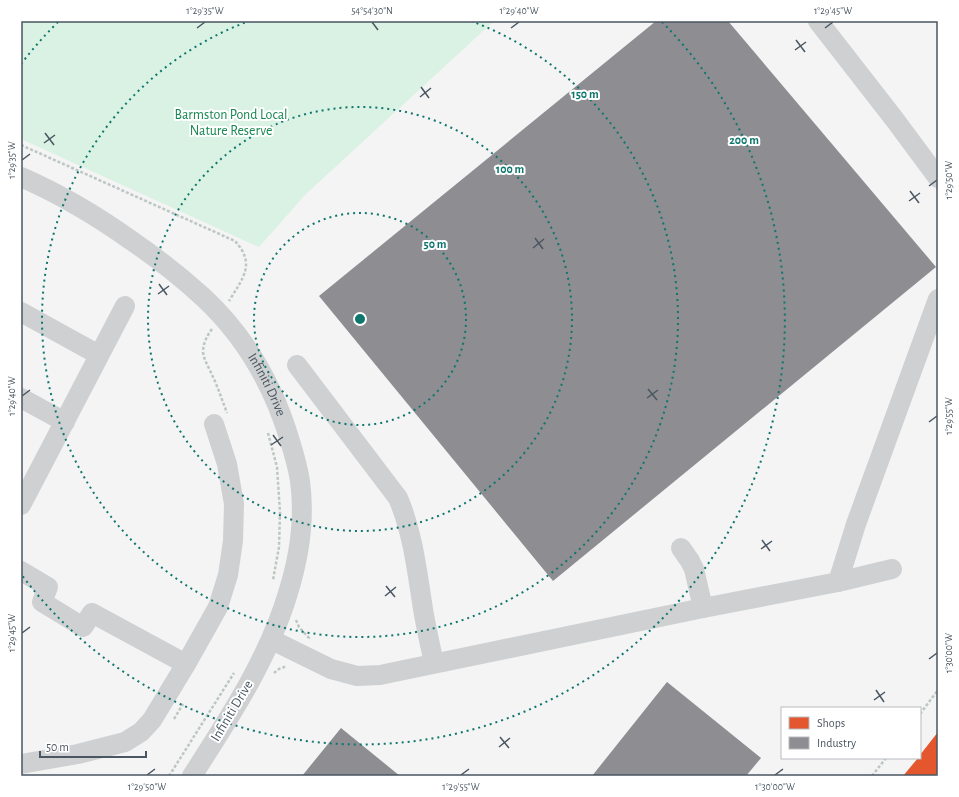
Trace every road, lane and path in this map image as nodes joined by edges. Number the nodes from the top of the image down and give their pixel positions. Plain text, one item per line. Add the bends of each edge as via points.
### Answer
1 (818, 21) edge
2 (21, 145) edge
3 (21, 177) edge
4 (938, 178) edge
5 (938, 299) edge
6 (125, 306) dead end
7 (21, 312) edge
8 (213, 323) junction
9 (216, 335) dead end
10 (99, 355) junction
11 (297, 365) dead end
12 (21, 398) edge
13 (221, 420) joint
14 (65, 422) junction
15 (266, 426) dead end
16 (21, 505) edge
17 (681, 548) dead end
18 (892, 569) dead end
19 (21, 571) edge
20 (272, 582) dead end
21 (838, 582) junction
22 (703, 608) junction
23 (272, 640) junction
24 (434, 663) junction
25 (186, 664) junction
26 (235, 670) dead end
27 (938, 690) edge
28 (184, 703) dead end
29 (921, 713) edge
30 (171, 721) dead end
31 (885, 759) edge
32 (21, 764) edge
33 (170, 776) edge
34 (192, 776) edge
35 (872, 776) edge

1 - 4 street
2 - 8 path via 235,241 243,250 247,262 245,275
3 - 8 street, Infiniti Drive via 45,187 102,220 178,275 204,298
5 - 21 street via 856,524
6 - 10 street
7 - 10 street
8 - 9 path
8 - 13 path via 203,351 212,375
8 - 23 street, Infiniti Drive via 234,331 255,361 282,416 300,481 300,541 289,592
10 - 14 street
11 - 24 street via 398,498 405,513
12 - 14 street
13 - 25 street via 234,504 233,541 228,575 218,607
14 - 16 street
15 - 20 path via 277,467 280,512 279,547
17 - 22 street via 694,569
18 - 21 street
19 - 25 street via 48,587 42,602 83,627 92,613
21 - 22 street
22 - 24 street
23 - 24 street via 331,669 357,676 380,675
23 - 34 street, Infiniti Drive via 249,684
25 - 32 street via 152,720 141,732 124,742 78,754
26 - 33 path
27 - 29 path
28 - 30 path
31 - 35 path

